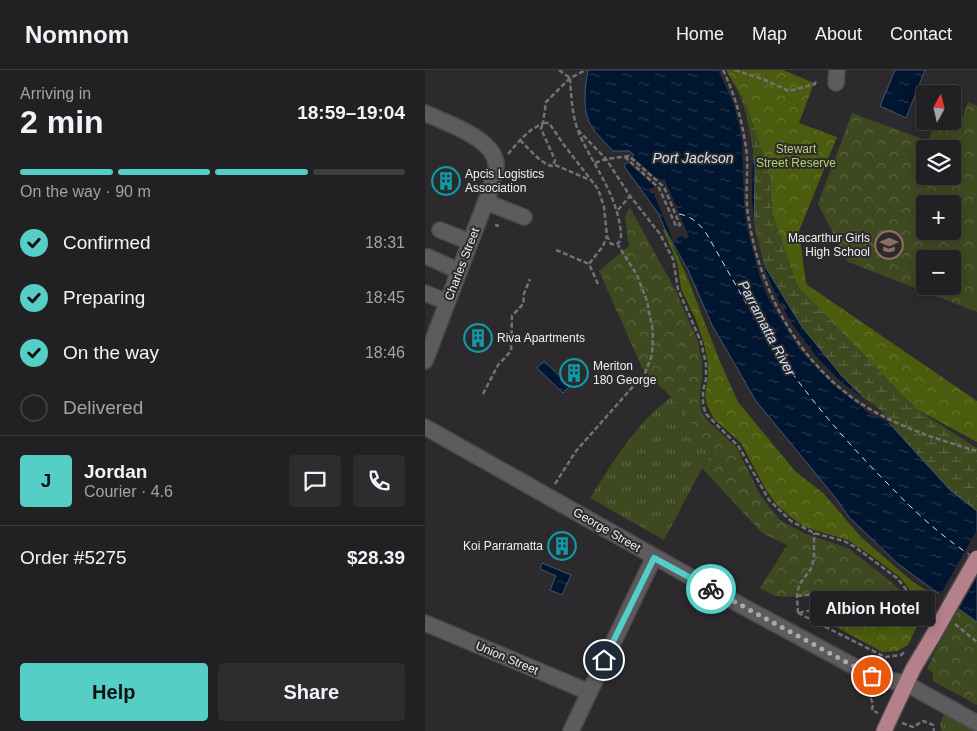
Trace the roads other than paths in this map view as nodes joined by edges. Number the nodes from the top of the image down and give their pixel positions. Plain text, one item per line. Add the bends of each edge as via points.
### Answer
1 (425, 113) edge
2 (486, 202) junction
3 (524, 217) dead end
4 (441, 230) dead end
5 (471, 242) junction
6 (430, 254) dead end
7 (461, 267) junction
8 (425, 293) edge
9 (447, 302) junction
10 (425, 361) edge
11 (425, 427) edge
12 (654, 558) junction
13 (977, 558) edge
14 (425, 623) edge
15 (905, 683) junction
16 (589, 692) junction
17 (977, 723) edge
18 (571, 731) edge
19 (884, 731) edge

1 - 2 street, Charles Street via 489,147 496,166
2 - 3 street
2 - 5 street, Charles Street
4 - 5 street
5 - 7 street, Charles Street
6 - 7 street
7 - 9 street, Charles Street
8 - 9 street
9 - 10 street, Charles Street
11 - 12 street, George Street
12 - 15 street, George Street via 872,676
12 - 16 street
13 - 15 main road, bridge
14 - 16 street, Union Street
15 - 17 street, George Street
15 - 19 main road
16 - 18 street

